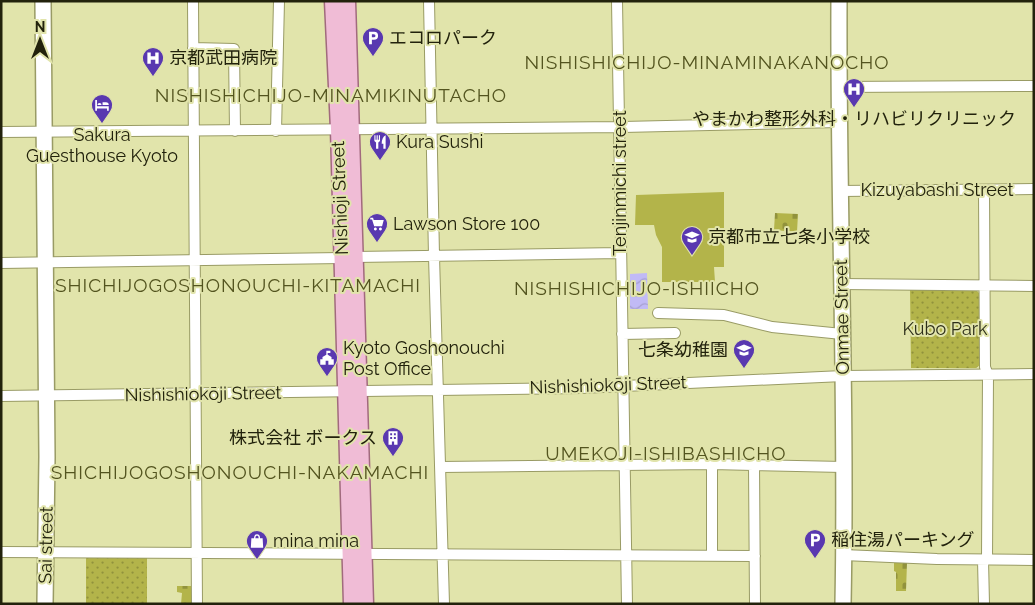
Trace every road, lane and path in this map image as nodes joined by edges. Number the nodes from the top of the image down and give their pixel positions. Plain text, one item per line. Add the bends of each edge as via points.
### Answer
1 (43, 1) edge
2 (193, 1) edge
3 (279, 1) edge
4 (333, 1) edge
5 (347, 1) edge
6 (429, 1) edge
7 (617, 1) edge
8 (839, 1) edge
9 (193, 48) junction
10 (1034, 86) edge
11 (838, 87) junction
12 (839, 122) junction
13 (620, 127) junction
14 (345, 129) junction
15 (431, 129) junction
16 (194, 131) junction
17 (235, 131) junction
18 (276, 131) junction
19 (1, 132) edge
20 (44, 132) junction
21 (1034, 189) edge
22 (984, 190) junction
23 (840, 191) junction
24 (620, 253) junction
25 (434, 256) junction
26 (349, 258) junction
27 (195, 260) junction
28 (1, 263) edge
29 (45, 263) junction
30 (841, 284) junction
31 (984, 285) junction
32 (1034, 286) edge
33 (658, 313) dead end
34 (676, 333) dead end
35 (622, 334) junction
36 (842, 334) junction
37 (1034, 374) edge
38 (988, 375) junction
39 (843, 376) junction
40 (623, 387) junction
41 (439, 390) junction
42 (352, 392) junction
43 (196, 394) junction
44 (1, 396) edge
45 (46, 396) junction
46 (624, 464) junction
47 (712, 464) junction
48 (754, 464) junction
49 (441, 467) junction
50 (843, 467) junction
51 (1, 552) edge
52 (46, 552) junction
53 (197, 553) junction
54 (357, 554) junction
55 (442, 554) junction
56 (626, 555) junction
57 (712, 555) junction
58 (843, 555) junction
59 (755, 556) junction
60 (985, 560) junction
61 (1034, 560) edge
62 (45, 604) edge
63 (198, 604) edge
64 (352, 604) edge
65 (365, 604) edge
66 (444, 604) edge
67 (627, 604) edge
68 (755, 604) edge
69 (843, 604) edge
70 (984, 604) edge

1 - 20 street
2 - 9 street
3 - 18 street
4 - 14 main road, Nishioji Street
5 - 14 main road, Nishioji Street
6 - 15 street
7 - 13 street, Tenjinmichi street
8 - 11 street, Onmae Street
9 - 16 street
9 - 17 street via 234,48
10 - 11 street
11 - 12 street, Onmae Street
12 - 13 street
12 - 23 street, Onmae Street
13 - 15 street
13 - 24 street, Tenjinmichi street
14 - 15 street
14 - 18 street
14 - 26 main road, Nishioji Street
15 - 25 street
16 - 17 street
16 - 20 street
16 - 27 street
17 - 18 street
19 - 20 street
20 - 29 street
21 - 22 street, Kizuyabashi Street
22 - 23 street, Kizuyabashi Street
22 - 31 street
23 - 30 street, Onmae Street
24 - 25 street
24 - 35 street, Tenjinmichi street
25 - 26 street
25 - 41 street
26 - 27 street
26 - 42 main road, Nishioji Street
27 - 29 street
27 - 43 street
28 - 29 street
29 - 45 street
30 - 31 street
30 - 36 street, Onmae Street
31 - 32 street
31 - 38 street via 985,367
33 - 36 street via 724,315 772,327
34 - 35 street
35 - 40 street, Tenjinmichi street
36 - 39 street, Onmae Street
37 - 38 street, Nishishiokōji Street
38 - 39 street, Nishishiokōji Street
38 - 60 street
39 - 40 street, Nishishiokōji Street
39 - 50 street, Onmae Street
40 - 41 street, Nishishiokōji Street
40 - 46 street, Tenjinmichi street
41 - 42 street, Nishishiokōji Street
41 - 49 street
42 - 43 street, Nishishiokōji Street
42 - 54 main road, Nishioji Street
43 - 45 street, Nishishiokōji Street
43 - 53 street
44 - 45 street, Nishishiokōji Street
45 - 52 street, Sai street
46 - 47 street
46 - 49 street
46 - 56 street, Tenjinmichi street
47 - 48 street
47 - 57 street
48 - 50 street
48 - 59 street
49 - 55 street
50 - 58 street, Onmae Street
51 - 52 street
52 - 53 street
52 - 62 street, Sai street
53 - 54 street
53 - 63 street
54 - 55 street
54 - 64 main road, Nishioji Street
54 - 65 main road, Nishioji Street
55 - 56 street
55 - 66 street
56 - 57 street
56 - 67 street, Tenjinmichi street
57 - 59 street
58 - 60 street
58 - 69 street, Onmae Street
59 - 68 street
60 - 61 street
60 - 70 street

